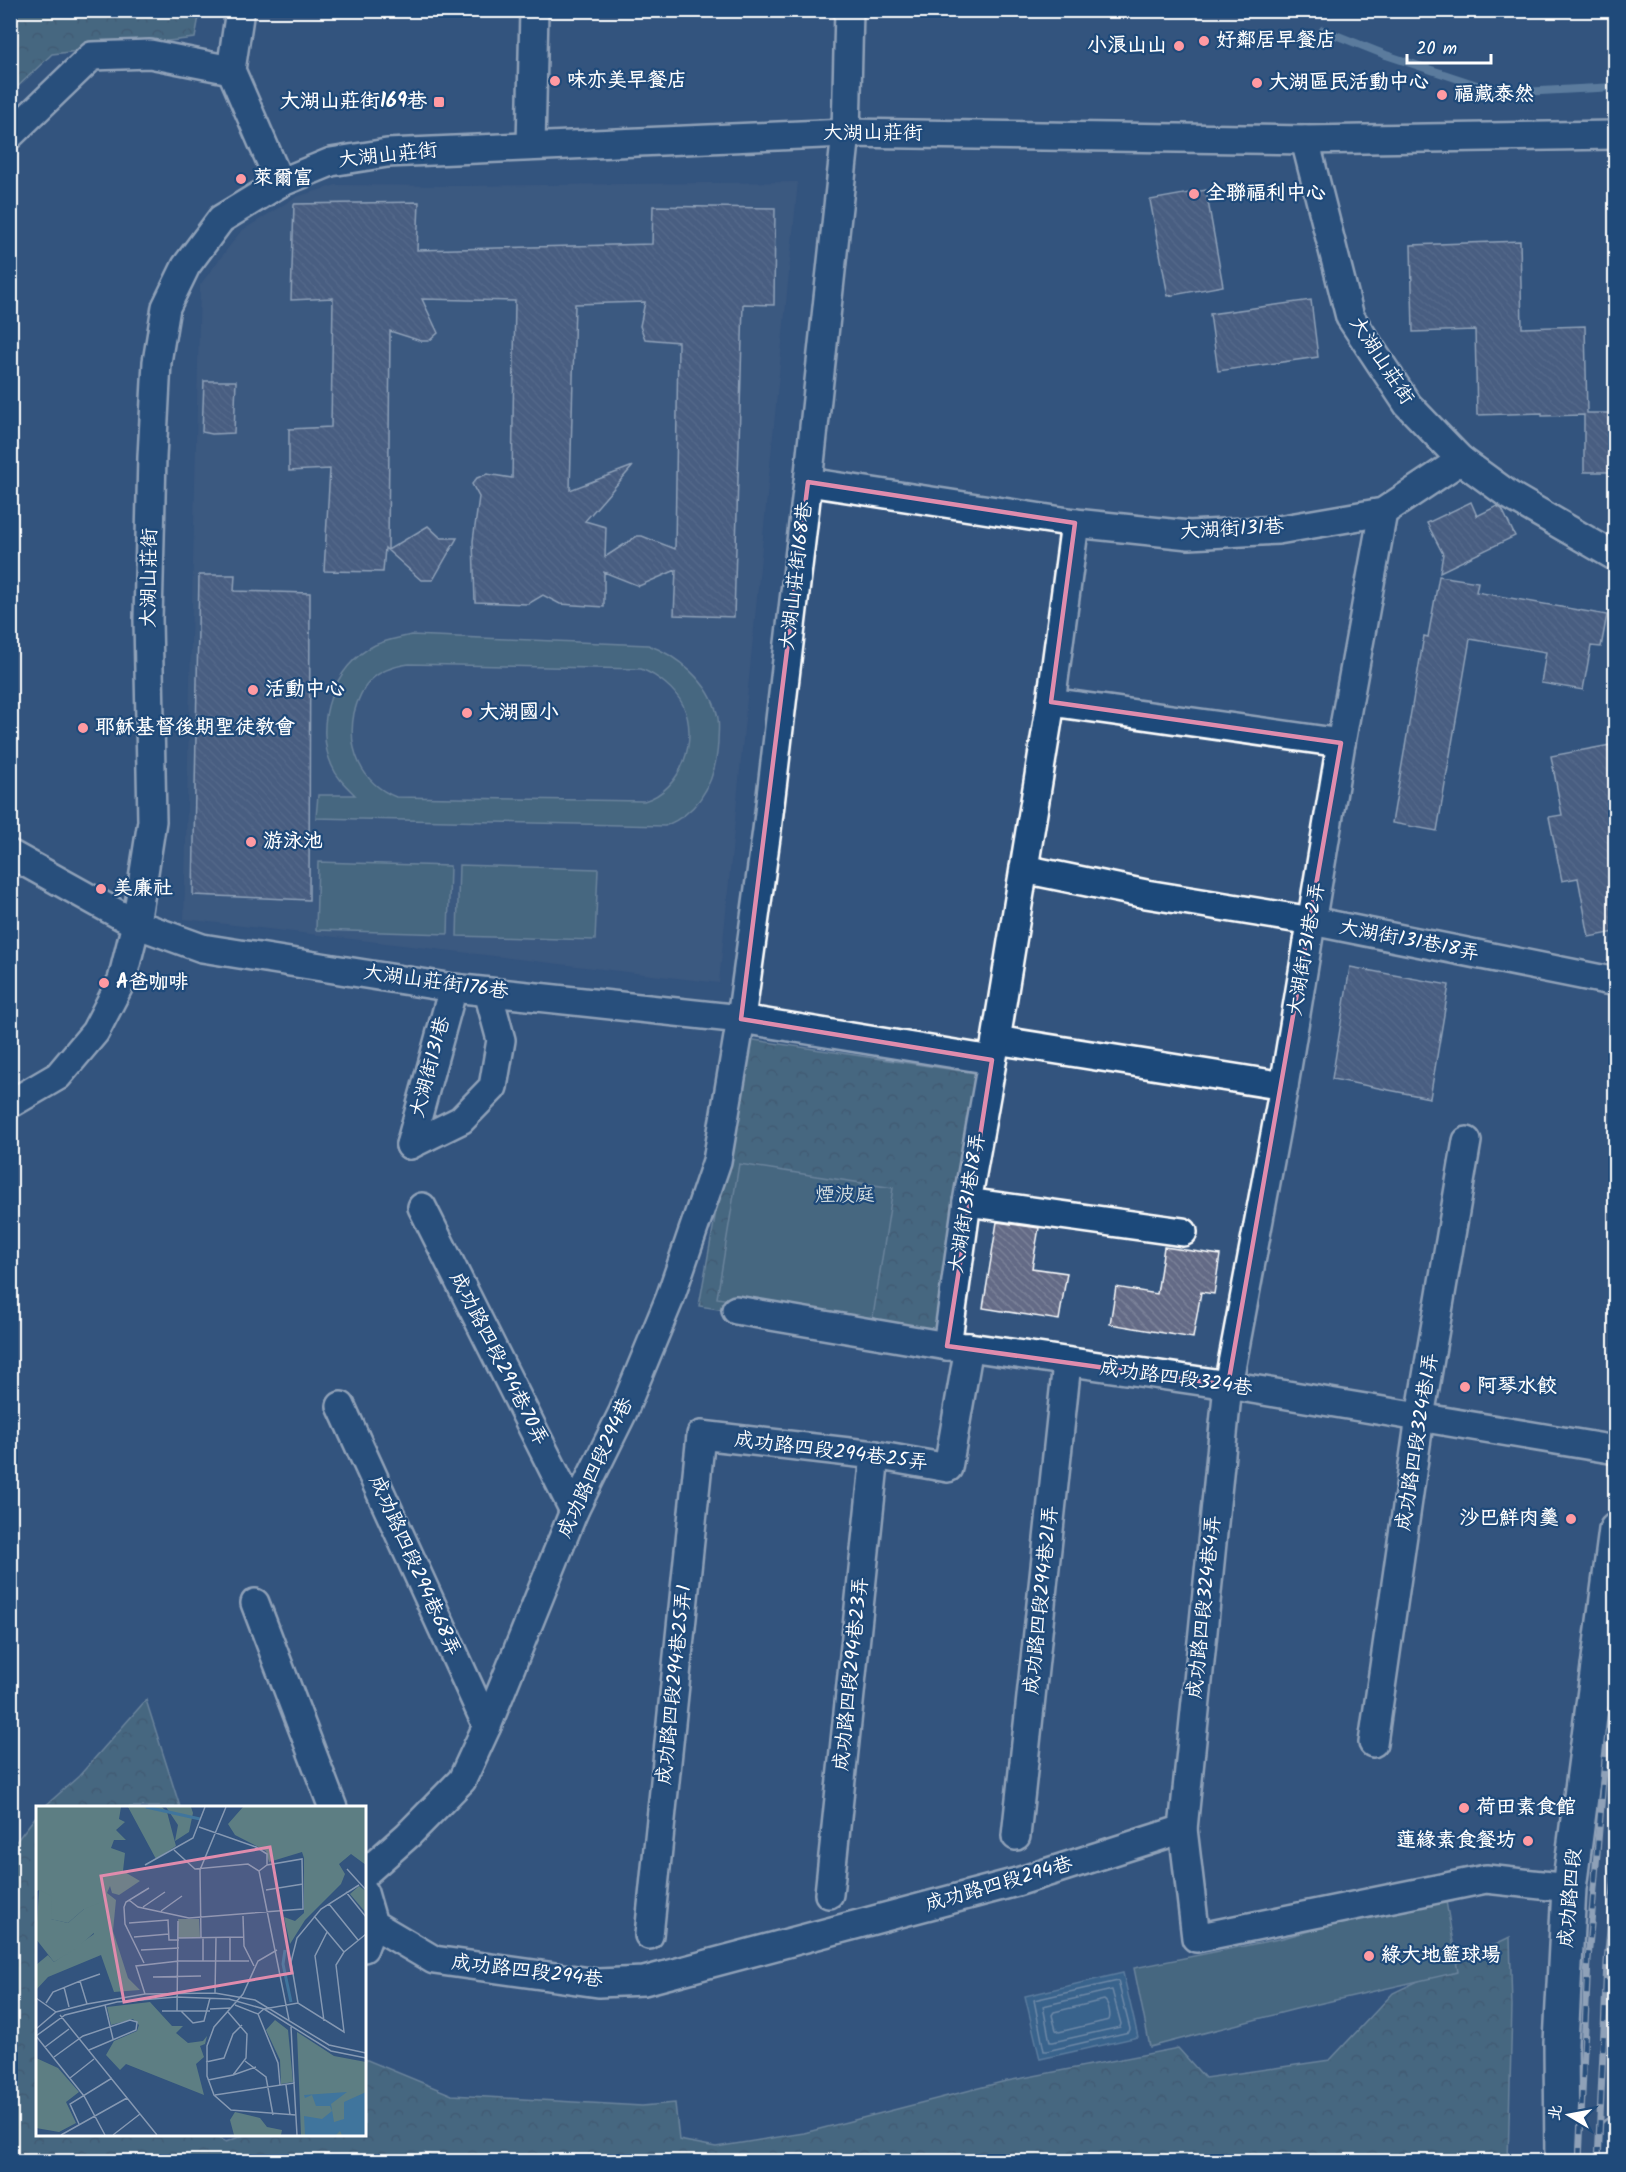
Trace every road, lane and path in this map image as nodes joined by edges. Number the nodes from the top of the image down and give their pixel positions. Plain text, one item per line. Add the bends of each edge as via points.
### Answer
1 (240, 10) edge
2 (534, 10) edge
3 (849, 10) edge
4 (231, 70) junction
5 (846, 133) junction
6 (10, 135) edge
7 (1616, 135) edge
8 (1305, 140) junction
9 (531, 146) junction
10 (280, 183) junction
11 (1461, 460) junction
12 (808, 482) junction
13 (1383, 512) junction
14 (1075, 523) junction
15 (1616, 556) edge
16 (1051, 702) junction
17 (1341, 743) junction
18 (10, 854) edge
19 (1024, 869) junction
20 (1312, 921) junction
21 (136, 924) junction
22 (1616, 982) edge
23 (453, 988) junction
24 (488, 992) junction
25 (741, 1018) junction
26 (994, 1050) junction
27 (1284, 1086) junction
28 (10, 1104) edge
29 (1467, 1141) dead end
30 (967, 1202) junction
31 (422, 1207) dead end
32 (1183, 1232) dead end
33 (736, 1310) dead end
34 (958, 1347) junction
35 (1067, 1363) junction
36 (1228, 1385) junction
37 (341, 1406) dead end
38 (1420, 1417) junction
39 (700, 1435) joint
40 (1616, 1450) edge
41 (875, 1455) junction
42 (574, 1511) junction
43 (1616, 1530) edge
44 (255, 1603) dead end
45 (487, 1726) junction
46 (1373, 1743) dead end
47 (332, 1806) edge
48 (1183, 1829) junction
49 (1016, 1836) dead end
50 (366, 1872) edge
51 (1569, 1888) junction
52 (829, 1894) dead end
53 (366, 1910) edge
54 (649, 1935) dead end
55 (369, 1936) edge
56 (1616, 2134) edge
57 (1562, 2162) edge
58 (1615, 2162) edge

1 - 4 street
2 - 9 street
3 - 5 street, 大湖山莊街168巷
4 - 6 street via 150,54 92,56
4 - 10 street
5 - 8 street, 大湖山莊街
5 - 9 street, 大湖山莊街
5 - 12 street, 大湖山莊街168巷
7 - 8 street, 大湖山莊街
8 - 11 street, 大湖山莊街 via 1350,317 1408,405
9 - 10 street, 大湖山莊街 via 380,154 331,162
10 - 21 street, 大湖山莊街 via 220,219 186,266 166,307 157,362 152,457 148,619 152,821
11 - 13 street, 大湖街131巷
11 - 15 street via 1509,495
12 - 14 street, 大湖街131巷
12 - 25 street, 大湖山莊街168巷
13 - 14 street, 大湖街131巷 via 1278,530 1189,535
13 - 17 street, 大湖街131巷2弄
14 - 16 street, 大湖街131巷18弄
16 - 17 street
16 - 19 street, 大湖街131巷18弄
17 - 20 street, 大湖街131巷2弄
18 - 21 street, 大湖山莊街176巷
19 - 20 street, 大湖街131巷18弄
19 - 26 street, 大湖街131巷18弄
20 - 22 street, 大湖街131巷18弄
20 - 27 street, 大湖街131巷2弄
21 - 23 street, 大湖山莊街176巷 via 202,948
21 - 28 street, 大湖山莊街 via 122,980 95,1032 58,1076
23 - 24 street, 大湖山莊街176巷
23 - 24 street, 大湖街131巷 via 410,1145 461,1120 493,1087 501,1040
24 - 25 street, 大湖山莊街176巷
25 - 26 street
25 - 42 street, 成功路四段294巷 via 717,1161 670,1298 623,1412
26 - 27 street
26 - 30 street, 大湖街131巷18弄
27 - 36 street, 大湖街131巷2弄
29 - 38 street, 成功路四段324巷1弄
30 - 32 street
30 - 34 street, 大湖街131巷18弄
31 - 42 street, 成功路四段294巷70弄
33 - 34 street, 成功路四段324巷
34 - 35 street, 成功路四段324巷
34 - 41 street, 成功路四段294巷25弄 via 948,1468
35 - 36 street, 成功路四段324巷
35 - 49 street, 成功路四段294巷21弄
36 - 38 street, 成功路四段324巷
36 - 48 street, 成功路四段324巷4弄
37 - 45 street, 成功路四段294巷68弄
38 - 40 street, 成功路四段324巷
38 - 46 street, 成功路四段324巷1弄
39 - 41 street, 成功路四段294巷25弄
39 - 54 street, 成功路四段294巷25弄1
41 - 52 street, 成功路四段294巷23弄
42 - 45 street, 成功路四段294巷
43 - 51 main road, 成功路四段
44 - 47 street
45 - 50 street, 成功路四段294巷 via 462,1780
48 - 51 street via 1196,1938 1486,1879
48 - 55 street, 成功路四段294巷 via 1017,1882 644,1981 598,1983 434,1960
51 - 57 main road, 成功路四段 via 1561,2043
53 - 55 street, 成功路四段294巷
56 - 58 main road

